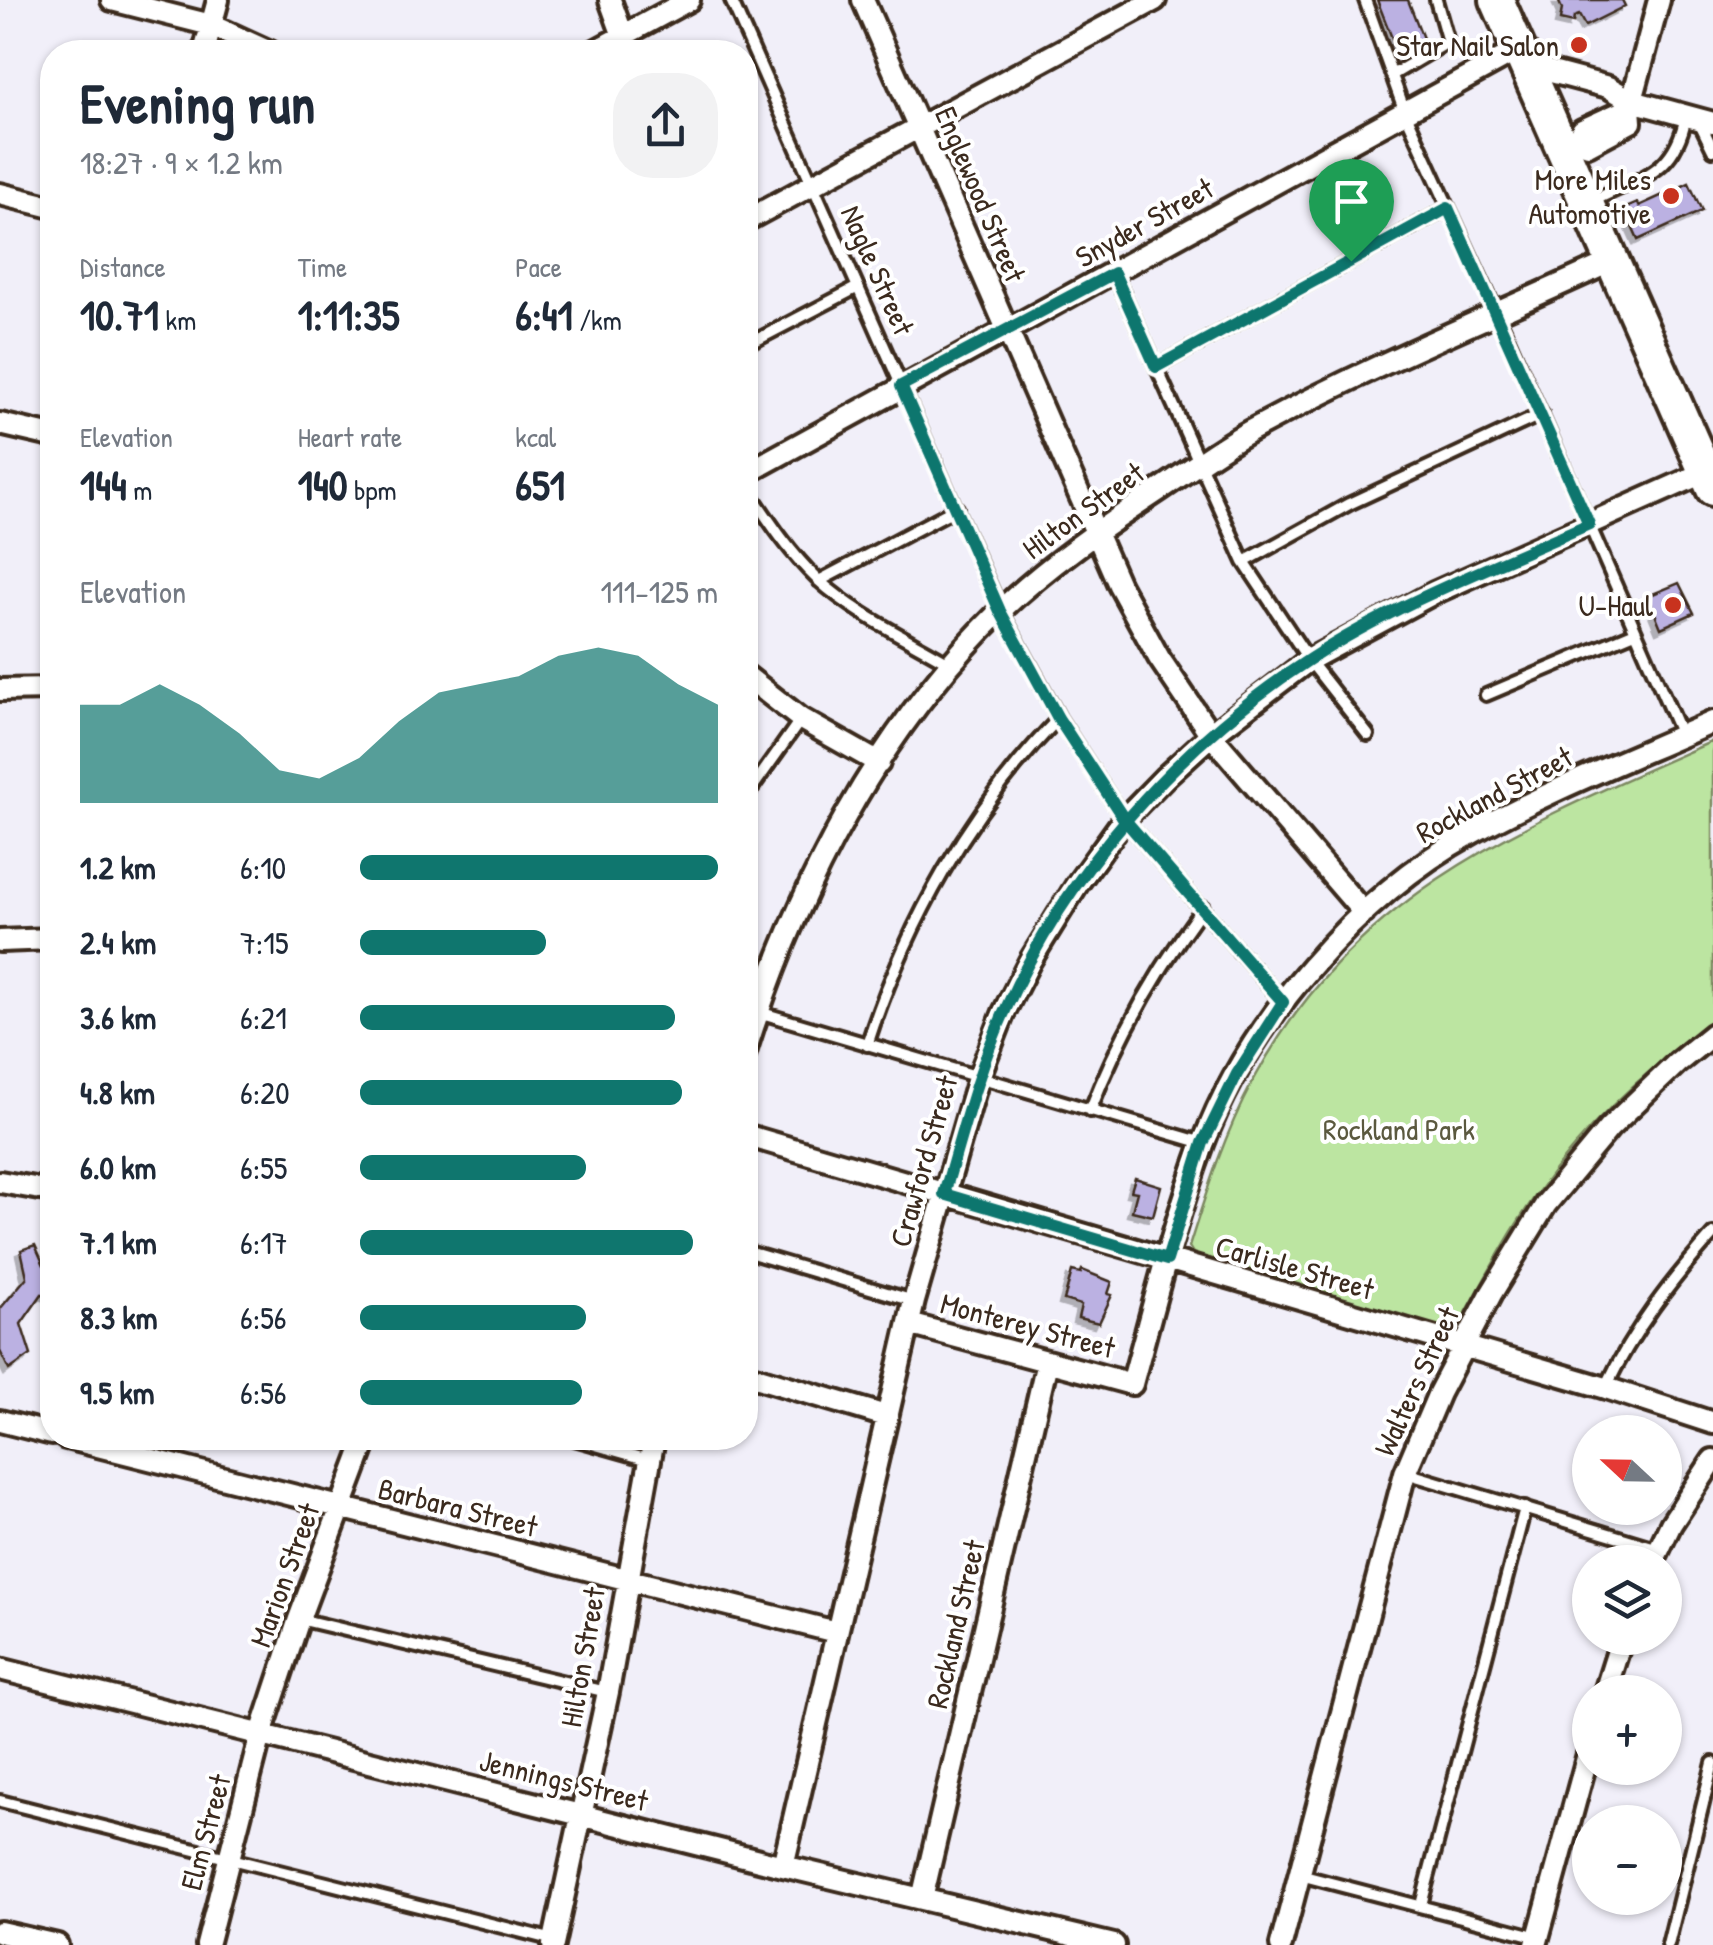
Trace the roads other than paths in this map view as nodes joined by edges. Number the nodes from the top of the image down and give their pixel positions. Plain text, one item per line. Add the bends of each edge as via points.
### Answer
1 (112, 0) edge
2 (218, 0) edge
3 (610, 0) edge
4 (689, 0) edge
5 (731, 0) edge
6 (863, 0) edge
7 (1155, 0) edge
8 (1365, 0) edge
9 (1436, 0) edge
10 (1497, 0) edge
11 (1660, 0) edge
12 (211, 25) junction
13 (623, 36) junction
14 (207, 40) edge
15 (244, 40) edge
16 (616, 40) edge
17 (749, 40) edge
18 (1522, 58) junction
19 (758, 61) edge
20 (1392, 75) junction
21 (1631, 105) junction
22 (1405, 112) junction
23 (1699, 119) edge
24 (920, 126) junction
25 (1569, 144) junction
26 (1713, 150) edge
27 (813, 184) junction
28 (0, 194) edge
29 (40, 204) edge
30 (1586, 204) junction
31 (1448, 208) junction
32 (758, 214) edge
33 (1612, 261) junction
34 (1114, 273) junction
35 (858, 287) junction
36 (1497, 313) junction
37 (1008, 331) junction
38 (758, 339) edge
39 (1156, 367) junction
40 (901, 386) junction
41 (1542, 414) junction
42 (0, 424) edge
43 (40, 433) edge
44 (1704, 463) edge
45 (1198, 464) junction
46 (758, 467) edge
47 (758, 504) edge
48 (957, 508) junction
49 (1589, 524) junction
50 (1096, 532) junction
51 (1244, 562) junction
52 (819, 581) junction
53 (1000, 611) junction
54 (1635, 632) junction
55 (1309, 660) junction
56 (952, 664) junction
57 (758, 685) edge
58 (40, 688) edge
59 (0, 690) edge
60 (1486, 695) dead end
61 (802, 718) junction
62 (1058, 718) junction
63 (1713, 722) edge
64 (1211, 735) junction
65 (1368, 736) dead end
66 (1682, 736) junction
67 (879, 763) junction
68 (758, 780) edge
69 (1124, 819) junction
70 (1203, 907) junction
71 (1364, 913) junction
72 (40, 939) edge
73 (0, 940) edge
74 (758, 995) edge
75 (1283, 1002) junction
76 (758, 1012) edge
77 (1713, 1034) edge
78 (866, 1045) junction
79 (978, 1079) junction
80 (1090, 1110) junction
81 (758, 1139) edge
82 (1203, 1143) junction
83 (0, 1182) edge
84 (40, 1189) edge
85 (944, 1194) junction
86 (1713, 1234) edge
87 (758, 1255) edge
88 (1167, 1260) junction
89 (914, 1301) junction
90 (909, 1324) junction
91 (1463, 1348) junction
92 (1047, 1362) junction
93 (758, 1378) edge
94 (1132, 1384) joint
95 (1606, 1388) junction
96 (886, 1416) junction
97 (0, 1421) edge
98 (1713, 1424) edge
99 (40, 1431) edge
100 (113, 1450) edge
101 (362, 1450) edge
102 (614, 1450) edge
103 (652, 1450) edge
104 (650, 1460) junction
105 (1713, 1460) edge
106 (1405, 1472) junction
107 (340, 1508) junction
108 (1526, 1508) junction
109 (1626, 1545) edge
110 (1662, 1545) edge
111 (627, 1581) junction
112 (299, 1619) junction
113 (836, 1632) junction
114 (0, 1669) edge
115 (608, 1692) junction
116 (261, 1734) junction
117 (1713, 1764) edge
118 (1579, 1785) edge
119 (0, 1801) edge
120 (582, 1816) junction
121 (229, 1857) junction
122 (782, 1866) junction
123 (1300, 1875) junction
124 (922, 1899) junction
125 (1421, 1905) junction
126 (5, 1937) edge
127 (1537, 1941) edge
128 (553, 1942) edge
129 (57, 1945) edge
130 (207, 1945) edge
131 (1114, 1945) edge
132 (1281, 1945) edge
133 (1668, 1945) edge

1 - 12 street
2 - 12 street
3 - 13 street
4 - 13 street
5 - 17 lane, Nagle Street
6 - 24 street, Englewood Street
7 - 24 street
8 - 20 lane
9 - 20 lane via 1448,42
10 - 18 main road
11 - 21 street
12 - 14 street
12 - 15 street
13 - 16 street
18 - 21 street via 1608,87
18 - 22 street, Snyder Street
18 - 25 main road
19 - 27 lane, Nagle Street
20 - 22 lane
21 - 23 street
21 - 25 street via 1630,122 1588,145
22 - 31 lane
22 - 34 street, Snyder Street
23 - 26 lane
23 - 30 lane via 1667,164
24 - 27 street
24 - 37 street, Englewood Street
25 - 30 main road
27 - 32 street
27 - 35 lane, Nagle Street
28 - 29 street
30 - 33 main road
31 - 36 lane
31 - 39 lane
33 - 36 street, Hilton Street
33 - 44 main road
34 - 37 street, Snyder Street
34 - 39 lane
35 - 38 lane
35 - 40 lane, Nagle Street
36 - 41 lane
36 - 45 street, Hilton Street via 1295,407
37 - 40 street, Snyder Street
37 - 50 street, Englewood Street
39 - 45 lane
40 - 46 street, Snyder Street
40 - 48 lane, Nagle Street
41 - 49 lane
41 - 51 lane via 1349,504
42 - 43 street
44 - 49 street, Crawford Street
45 - 50 street, Hilton Street
45 - 51 lane
47 - 52 lane
48 - 52 lane
48 - 53 lane, Nagle Street
49 - 54 lane
49 - 55 street, Crawford Street via 1434,593
50 - 53 street, Hilton Street
50 - 64 street, Englewood Street via 1159,658
51 - 55 lane
52 - 56 lane
53 - 56 street, Hilton Street
53 - 62 lane, Nagle Street
54 - 60 lane
54 - 66 lane
55 - 64 street, Crawford Street
55 - 65 lane
56 - 67 street, Hilton Street
57 - 61 street
58 - 59 street
61 - 67 street
61 - 68 lane
62 - 69 lane, Nagle Street
62 - 78 lane via 1010,772 936,882 906,937
63 - 66 street, Rockland Street
64 - 69 street, Crawford Street
64 - 71 street, Englewood Street
66 - 71 street, Rockland Street via 1469,835
67 - 74 street, Hilton Street via 808,885
69 - 70 lane, Nagle Street
69 - 79 street, Crawford Street via 1030,960
70 - 75 lane, Nagle Street
70 - 80 lane via 1167,956
71 - 75 street, Rockland Street
72 - 73 street
75 - 82 street, Rockland Street
76 - 78 lane
77 - 91 street, Walters Street via 1647,1090 1577,1164 1520,1245
78 - 79 lane
79 - 80 lane
79 - 85 street, Crawford Street
80 - 82 lane
81 - 85 street, Carlisle Street
82 - 88 street, Rockland Street
83 - 84 street
85 - 88 street, Carlisle Street
85 - 89 street, Crawford Street
86 - 95 lane via 1662,1295
87 - 89 lane, Monterey Street
88 - 91 street, Carlisle Street
88 - 94 street, Rockland Street
89 - 90 street, Crawford Street
90 - 92 street, Monterey Street
90 - 96 street, Crawford Street
91 - 95 street, Carlisle Street
91 - 106 street, Walters Street
92 - 94 street, Monterey Street
92 - 124 street, Rockland Street
93 - 96 street
95 - 98 street, Carlisle Street
96 - 113 street, Crawford Street
97 - 99 street
100 - 107 street, Barbara Street
101 - 107 street, Marion Street
102 - 104 lane
103 - 104 street, Hilton Street
104 - 111 street, Hilton Street
105 - 110 street
106 - 108 lane
106 - 123 street, Walters Street
107 - 111 street, Barbara Street
107 - 112 street, Marion Street
108 - 109 lane
108 - 125 lane
111 - 113 street, Barbara Street
111 - 115 street, Hilton Street
112 - 115 lane
112 - 116 street, Marion Street
113 - 122 street, Crawford Street
114 - 116 street, Jennings Street
115 - 120 street, Hilton Street
116 - 120 street, Jennings Street
116 - 121 street, Elm Street
117 - 133 lane
118 - 127 street
119 - 121 lane
120 - 122 street, Jennings Street
120 - 128 street, Hilton Street
121 - 128 lane
121 - 130 street, Elm Street
122 - 124 street, Jennings Street
123 - 125 lane
123 - 132 street, Walters Street
124 - 131 street, Jennings Street
125 - 127 lane
126 - 129 street

